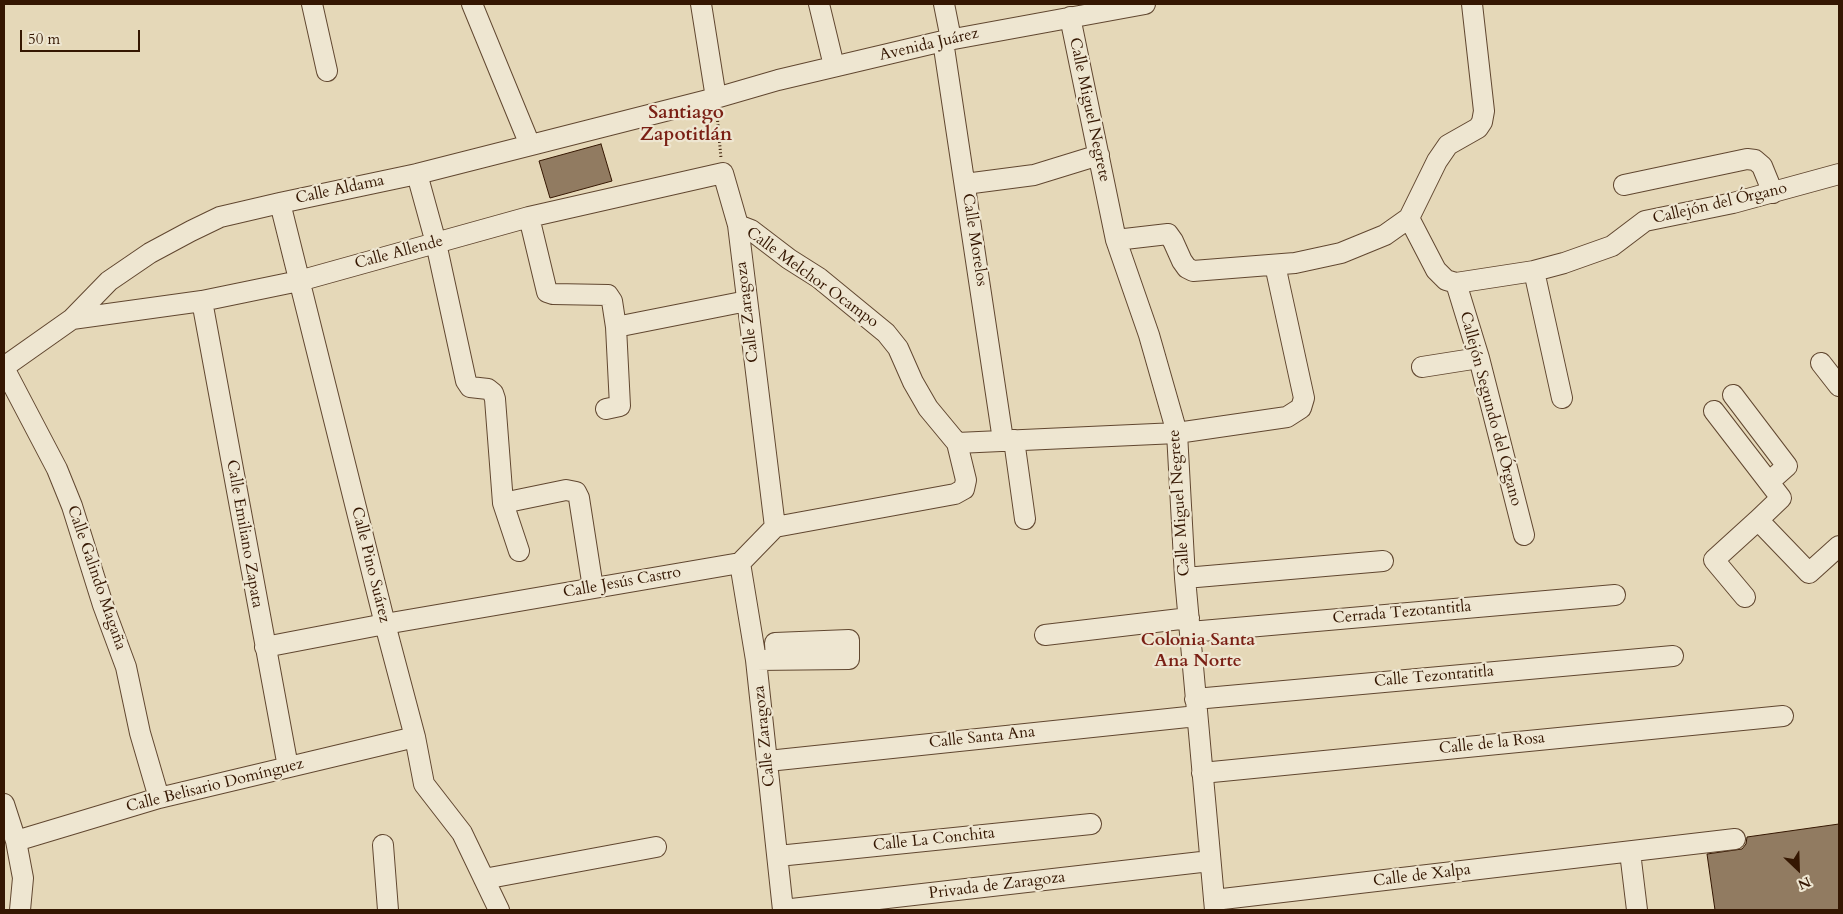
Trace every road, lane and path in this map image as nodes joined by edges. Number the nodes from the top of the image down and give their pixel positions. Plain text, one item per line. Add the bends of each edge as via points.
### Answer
1 (312, 4) edge
2 (472, 4) edge
3 (701, 4) edge
4 (819, 4) edge
5 (944, 4) edge
6 (1145, 4) edge
7 (1472, 4) edge
8 (1070, 17) junction
9 (947, 40) junction
10 (834, 66) junction
11 (327, 70) dead end
12 (716, 98) junction
13 (530, 145) junction
14 (1099, 155) junction
15 (723, 173) junction
16 (418, 174) junction
17 (1839, 174) edge
18 (965, 184) junction
19 (1624, 185) dead end
20 (1773, 193) junction
21 (280, 203) junction
22 (530, 217) junction
23 (1409, 218) junction
24 (738, 225) junction
25 (1116, 240) junction
26 (436, 242) junction
27 (1275, 265) junction
28 (1534, 271) junction
29 (299, 281) junction
30 (1456, 283) junction
31 (747, 300) junction
32 (202, 301) junction
33 (72, 319) junction
34 (616, 327) junction
35 (1479, 358) junction
36 (1821, 363) dead end
37 (1422, 367) dead end
38 (4, 368) edge
39 (1839, 386) edge
40 (1733, 395) dead end
41 (1562, 398) dead end
42 (606, 409) dead end
43 (1714, 411) dead end
44 (1177, 433) junction
45 (1008, 440) junction
46 (957, 444) junction
47 (1769, 482) junction
48 (502, 503) junction
49 (1025, 519) dead end
50 (1758, 520) junction
51 (775, 527) junction
52 (1524, 535) dead end
53 (1839, 546) edge
54 (519, 552) dead end
55 (1383, 561) dead end
56 (740, 563) junction
57 (1185, 578) junction
58 (593, 588) junction
59 (1615, 594) dead end
60 (1746, 597) dead end
61 (385, 624) junction
62 (1189, 625) junction
63 (1044, 635) dead end
64 (265, 648) junction
65 (1673, 656) dead end
66 (1196, 707) junction
67 (1783, 716) dead end
68 (415, 737) junction
69 (768, 761) junction
70 (288, 767) junction
71 (1202, 773) junction
72 (159, 798) junction
73 (4, 804) edge
74 (1091, 824) dead end
75 (1735, 838) dead end
76 (16, 841) junction
77 (383, 845) dead end
78 (656, 848) dead end
79 (1630, 852) junction
80 (778, 856) junction
81 (1210, 862) junction
82 (484, 879) junction
83 (1214, 905) edge
84 (20, 910) edge
85 (388, 910) edge
86 (499, 910) edge
87 (783, 910) edge
88 (1637, 910) edge

1 - 11 street
2 - 13 street
3 - 12 street
4 - 10 street
5 - 9 street, Calle Morelos
6 - 8 street, Avenida Juárez
7 - 23 street via 1484,111 1482,122 1478,128 1448,145
8 - 9 street, Avenida Juárez
8 - 14 street, Calle Miguel Negrete
9 - 10 street, Avenida Juárez
9 - 18 street, Calle Morelos
10 - 12 street, Avenida Juárez
12 - 13 street, Calle Aldama
12 - 15 path
13 - 16 street, Calle Aldama
14 - 18 street via 1034,175
14 - 25 street, Calle Miguel Negrete
15 - 22 street, Calle Allende
15 - 24 street, Calle Zaragoza
16 - 21 street, Calle Aldama
16 - 26 street
17 - 20 street, Callejón del Órgano
18 - 45 street, Calle Morelos
19 - 20 street via 1747,159 1762,166
20 - 28 street, Callejón del Órgano via 1645,220 1612,246
21 - 29 street, Calle Pino Suárez
21 - 33 street, Calle Aldama via 220,217 150,252 109,280
22 - 26 street, Calle Allende
22 - 34 street via 547,292 608,295
23 - 27 street via 1385,235 1341,253
23 - 30 street via 1436,270 1446,280
24 - 31 street, Calle Zaragoza
24 - 46 street, Calle Melchor Ocampo via 751,230 818,278 886,333 898,348 928,408
25 - 27 street via 1168,234 1182,261 1193,271
25 - 44 street, Calle Miguel Negrete via 1149,335
26 - 29 street, Calle Allende
26 - 48 street via 466,381 470,387 488,389 495,398
27 - 44 street via 1304,398 1301,408 1287,417
28 - 30 street, Callejón del Órgano
28 - 41 street
29 - 32 street, Calle Allende
29 - 61 street, Calle Pino Suárez
30 - 35 street, Callejón Segundo del Órgano
31 - 34 street
31 - 51 street, Calle Zaragoza
32 - 33 street, Calle Allende
32 - 64 street, Calle Emiliano Zapata
33 - 38 street, Calle Aldama
34 - 42 street via 620,406
35 - 37 street
35 - 52 street, Callejón Segundo del Órgano
36 - 39 street
38 - 72 street, Calle Galindo Magaña via 57,469 72,506 126,667 140,733
40 - 47 street via 1787,466
43 - 47 street
44 - 45 street
44 - 57 street, Calle Miguel Negrete
45 - 46 street
45 - 49 street, Calle Morelos
46 - 51 street, Calle Melchor Ocampo via 966,480 964,489 954,494
47 - 50 street via 1781,498
48 - 54 street
48 - 58 street via 566,490 576,492
50 - 53 street via 1809,573
50 - 60 street via 1714,560
51 - 56 street
55 - 57 street
56 - 58 street, Calle Jesús Castro
56 - 69 street, Calle Zaragoza via 766,660
57 - 62 street, Calle Miguel Negrete
58 - 61 street, Calle Jesús Castro
59 - 62 street, Cerrada Tezotantitla
61 - 64 street, Calle Jesús Castro
61 - 68 street, Calle Pino Suárez
62 - 63 street, Cerrada Tezotantitla
62 - 66 street, Calle Miguel Negrete
64 - 70 street, Calle Emiliano Zapata
65 - 66 street, Calle Tezontatitla
66 - 69 street, Calle Santa Ana
66 - 71 street, Calle Miguel Negrete
67 - 71 street, Calle de la Rosa
68 - 70 street, Calle Belisario Domínguez
68 - 82 street, Calle Pino Suárez via 424,784 462,833
69 - 80 street, Calle Zaragoza
70 - 72 street, Calle Belisario Domínguez
71 - 81 street, Calle Miguel Negrete
72 - 76 street, Calle Belisario Domínguez
73 - 76 street
74 - 80 street, Calle La Conchita
75 - 79 street, Calle de Xalpa
76 - 84 street via 23,878
77 - 85 street
78 - 82 street
79 - 83 street, Calle de Xalpa
79 - 88 street
80 - 87 street, Calle Zaragoza
81 - 83 street, Calle Miguel Negrete
81 - 87 street, Privada de Zaragoza
82 - 86 street, Calle Pino Suárez

